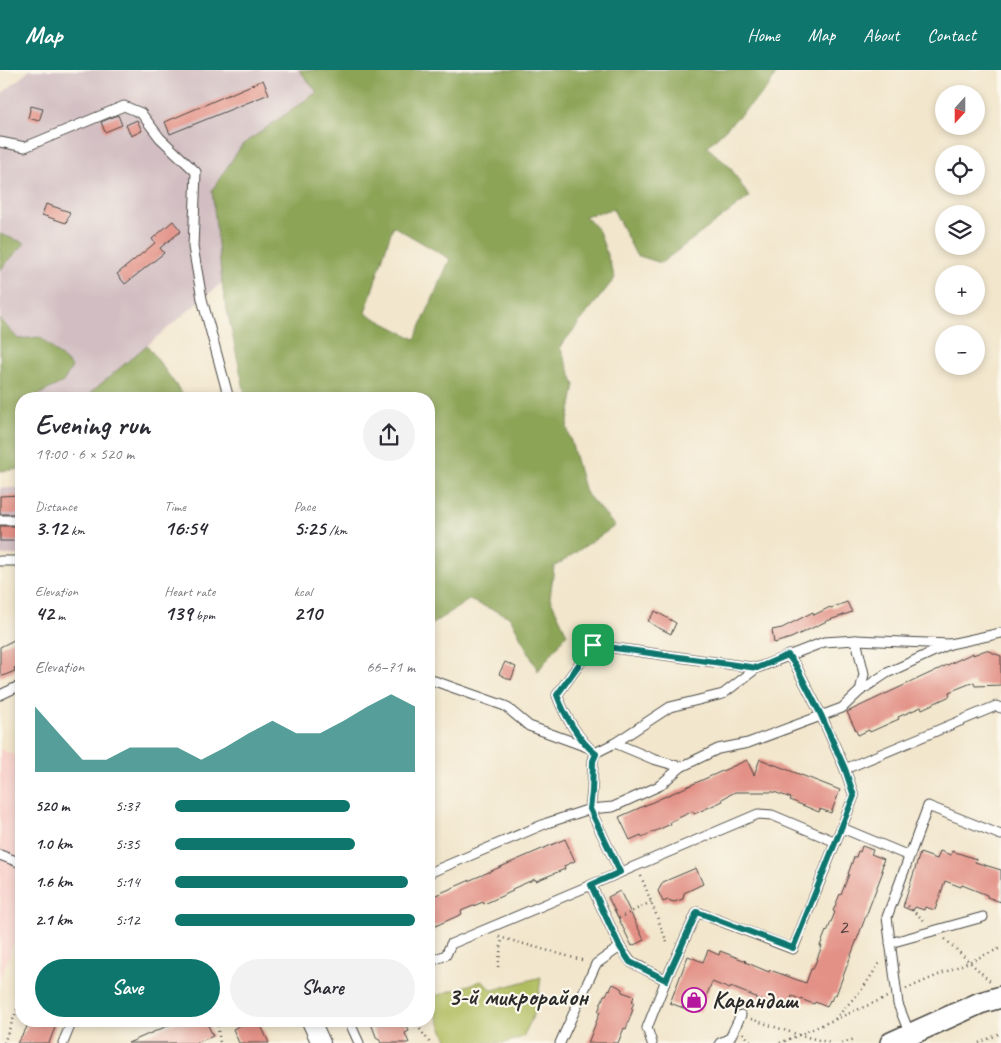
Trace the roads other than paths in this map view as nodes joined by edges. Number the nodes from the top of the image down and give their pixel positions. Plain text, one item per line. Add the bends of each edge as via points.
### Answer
1 (0, 142) edge
2 (227, 392) edge
3 (0, 520) edge
4 (15, 520) edge
5 (15, 561) edge
6 (0, 562) edge
7 (1001, 633) edge
8 (856, 640) junction
9 (950, 644) junction
10 (788, 655) junction
11 (757, 668) junction
12 (435, 681) edge
13 (15, 688) edge
14 (860, 691) junction
15 (0, 695) edge
16 (1001, 708) edge
17 (821, 715) junction
18 (615, 743) junction
19 (587, 747) junction
20 (596, 754) junction
21 (681, 767) junction
22 (845, 769) junction
23 (590, 809) junction
24 (842, 828) junction
25 (1001, 834) edge
26 (836, 842) junction
27 (0, 855) edge
28 (910, 856) junction
29 (15, 861) edge
30 (435, 871) edge
31 (620, 872) junction
32 (591, 885) junction
33 (983, 917) dead end
34 (890, 943) junction
35 (620, 947) junction
36 (435, 960) edge
37 (666, 980) junction
38 (1001, 997) edge
39 (741, 1016) road end
40 (70, 1027) edge
41 (314, 1027) edge
42 (352, 1027) edge
43 (900, 1039) edge
44 (63, 1043) edge
45 (321, 1043) edge
46 (359, 1043) edge
47 (560, 1043) edge
48 (652, 1043) edge
49 (720, 1043) edge

1 - 2 lane via 25,147 124,106 141,113 160,138 196,172 193,247 202,299
3 - 4 lane
5 - 6 lane
7 - 9 lane
8 - 9 lane
8 - 10 lane via 824,642
8 - 14 lane via 864,674
9 - 14 lane via 887,673
10 - 11 lane
10 - 17 lane
11 - 18 lane via 723,694 670,707
11 - 19 lane via 593,645 557,695 562,709
12 - 19 lane via 505,706 529,726
13 - 15 lane
14 - 17 lane via 842,708
16 - 22 lane via 996,706
17 - 21 lane via 748,743 718,749
17 - 22 lane
18 - 20 lane
18 - 21 lane
19 - 20 lane
20 - 23 lane
21 - 23 lane via 659,786 636,797 613,807
22 - 24 lane via 854,796
23 - 30 lane via 547,823
23 - 31 lane
24 - 26 lane
24 - 28 lane
25 - 28 lane via 928,806
26 - 31 lane via 772,815 758,814
26 - 37 lane via 793,948 697,912
27 - 29 lane
28 - 34 lane via 887,917
31 - 32 lane
32 - 35 lane
32 - 36 lane via 451,944 446,955
33 - 34 lane
34 - 43 lane
35 - 37 lane via 630,962
35 - 47 lane via 596,964
37 - 48 lane via 647,1028
38 - 43 street via 980,1003
39 - 49 lane via 730,1038
40 - 44 lane
41 - 45 street
42 - 46 lane

